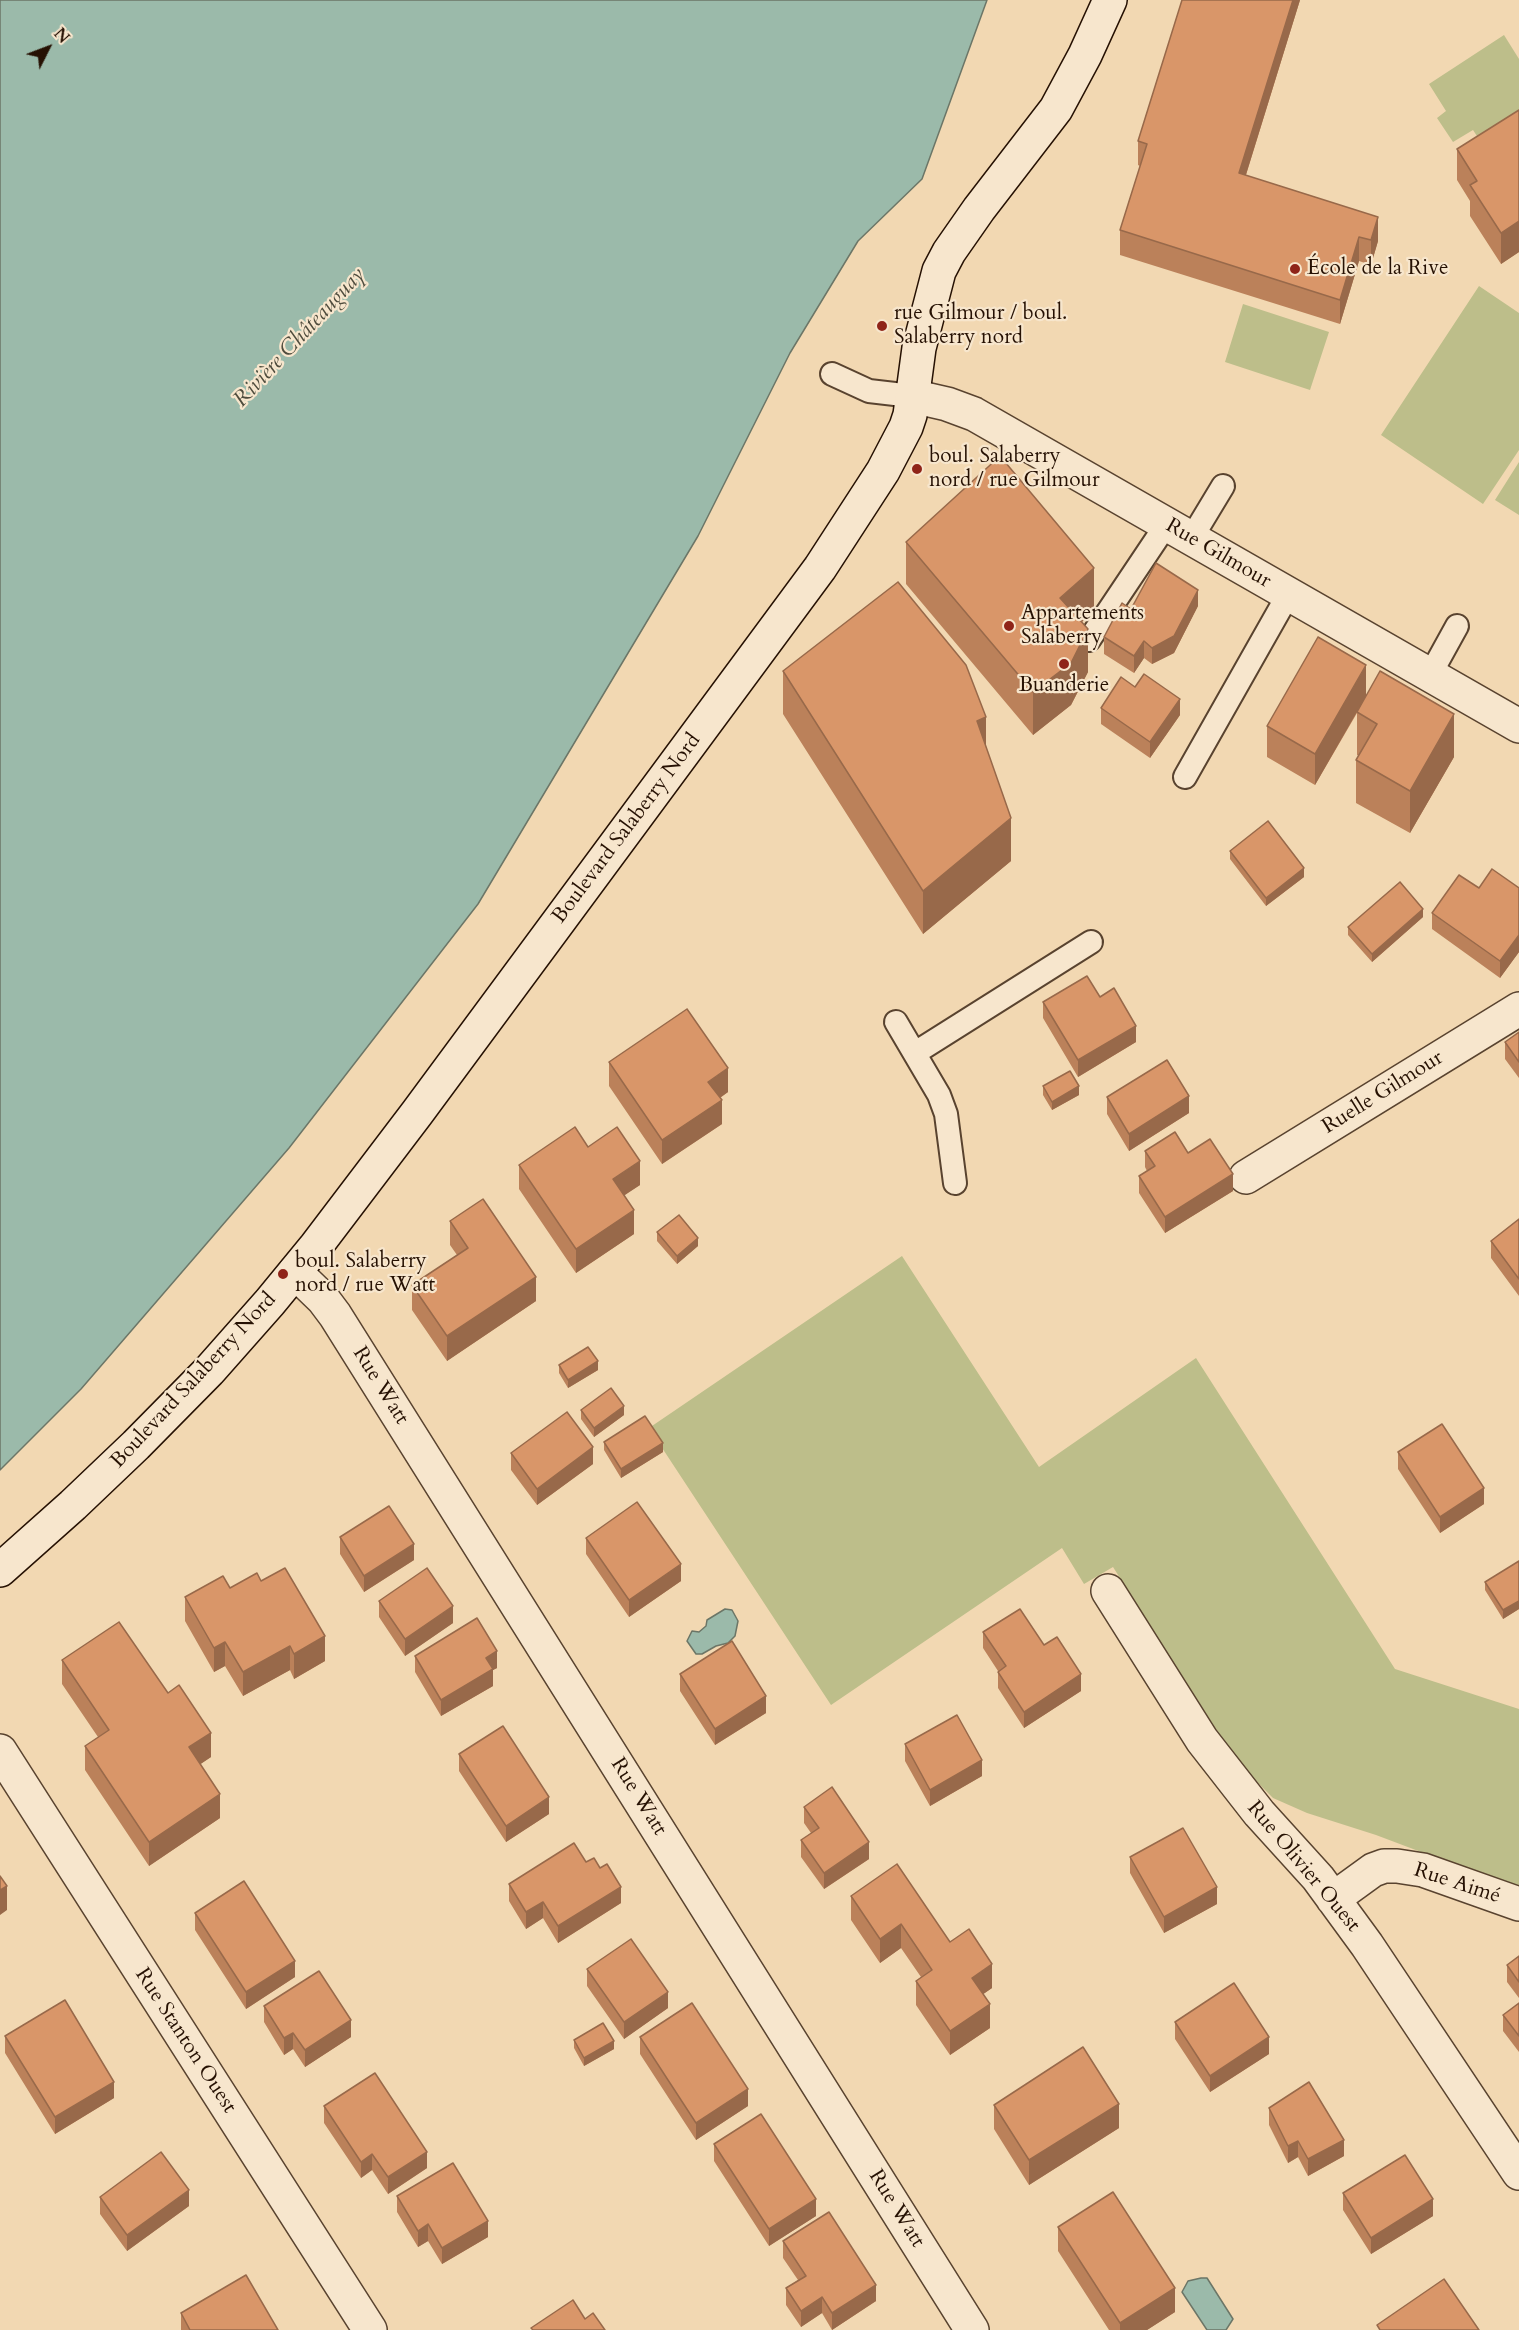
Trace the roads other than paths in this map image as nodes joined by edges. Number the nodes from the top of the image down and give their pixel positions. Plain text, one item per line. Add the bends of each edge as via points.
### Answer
1 (1110, 0) edge
2 (832, 374) dead end
3 (912, 396) junction
4 (1223, 486) dead end
5 (1179, 532) junction
6 (1288, 595) junction
7 (1457, 626) dead end
8 (1089, 640) dead end
9 (1430, 675) junction
10 (1519, 726) edge
11 (1185, 777) dead end
12 (1091, 942) dead end
13 (1519, 1009) edge
14 (896, 1022) dead end
15 (915, 1053) junction
16 (1246, 1177) dead end
17 (955, 1183) dead end
18 (295, 1272) junction
19 (0, 1570) edge
20 (1108, 1591) dead end
21 (0, 1751) edge
22 (1333, 1899) junction
23 (1519, 1904) edge
24 (1519, 2173) edge
25 (370, 2330) edge
26 (972, 2330) edge

1 - 3 street, Boulevard Salaberry Nord via 1056,109 979,210 939,271 919,348
2 - 3 lane via 869,391
3 - 5 street, Rue Gilmour via 974,414
3 - 18 street, Boulevard Salaberry Nord via 910,415 897,447 820,568
4 - 5 lane
5 - 6 street, Rue Gilmour
5 - 8 lane
6 - 9 street, Rue Gilmour
6 - 11 lane
7 - 9 lane
9 - 10 street, Rue Gilmour
12 - 15 lane
13 - 16 street, Ruelle Gilmour
14 - 15 lane
15 - 17 lane via 946,1114
18 - 19 street, Boulevard Salaberry Nord via 243,1334 160,1421
18 - 26 street, Rue Watt via 335,1315
20 - 22 street, Rue Olivier Ouest via 1215,1758
21 - 25 street, Rue Stanton Ouest
22 - 23 street, Rue Aimé via 1373,1870 1397,1866 1423,1870
22 - 24 street, Rue Olivier Ouest

